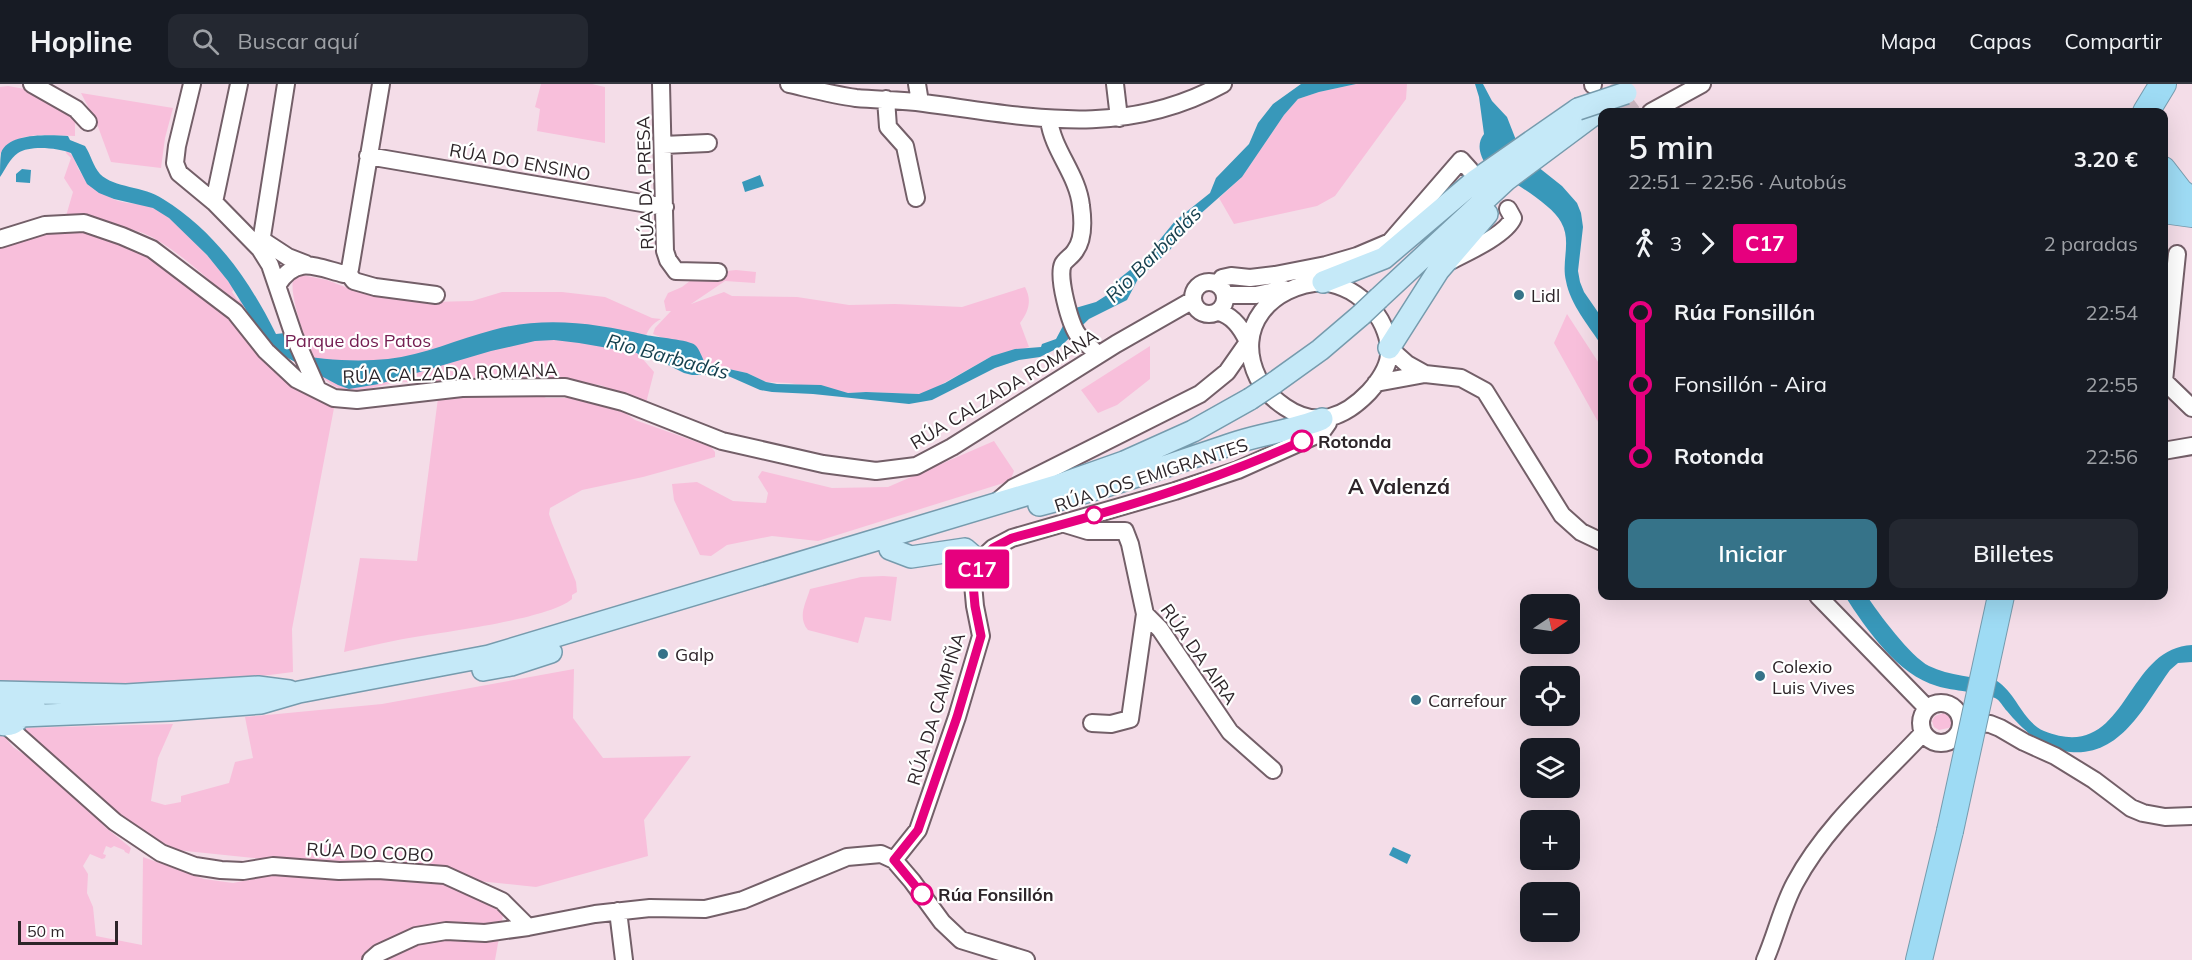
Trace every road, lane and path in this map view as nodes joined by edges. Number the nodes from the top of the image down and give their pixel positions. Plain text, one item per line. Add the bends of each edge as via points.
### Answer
1 (32, 84) edge
2 (192, 84) edge
3 (239, 84) edge
4 (286, 84) edge
5 (381, 84) edge
6 (661, 84) edge
7 (789, 84) edge
8 (917, 84) edge
9 (1114, 84) edge
10 (1223, 84) edge
11 (1702, 84) edge
12 (2165, 84) edge
13 (1635, 88) edge
14 (886, 99) junction
15 (920, 102) junction
16 (1603, 108) edge
17 (1658, 108) edge
18 (2149, 108) edge
19 (2158, 108) edge
20 (1598, 111) edge
21 (1119, 118) junction
22 (1049, 120) junction
23 (88, 122) dead end
24 (708, 143) dead end
25 (663, 145) junction
26 (1545, 150) junction
27 (368, 156) junction
28 (1466, 165) dead end
29 (2168, 176) edge
30 (916, 198) dead end
31 (2192, 201) edge
32 (214, 202) junction
33 (665, 207) junction
34 (1508, 209) dead end
35 (2168, 211) edge
36 (2192, 214) edge
37 (0, 239) edge
38 (261, 244) junction
39 (1393, 246) junction
40 (2177, 254) dead end
41 (306, 264) junction
42 (1444, 265) junction
43 (718, 272) dead end
44 (348, 273) junction
45 (1323, 282) junction
46 (278, 284) junction
47 (1296, 286) junction
48 (1222, 290) junction
49 (436, 295) dead end
50 (1193, 300) junction
51 (1218, 312) junction
52 (2168, 336) edge
53 (1248, 342) junction
54 (1389, 348) junction
55 (1098, 355) junction
56 (1425, 374) junction
57 (1376, 383) junction
58 (2168, 386) edge
59 (317, 388) junction
60 (2192, 408) edge
61 (1325, 418) junction
62 (2192, 446) edge
63 (2168, 450) edge
64 (990, 507) junction
65 (1064, 524) junction
66 (1598, 540) edge
67 (859, 546) junction
68 (890, 549) junction
69 (979, 561) junction
70 (1822, 600) edge
71 (2000, 600) edge
72 (1145, 614) junction
73 (0, 692) edge
74 (299, 692) junction
75 (126, 695) junction
76 (0, 700) edge
77 (1927, 708) junction
78 (2, 718) edge
79 (1962, 722) junction
80 (1092, 723) dead end
81 (1923, 733) junction
82 (1273, 770) dead end
83 (2192, 816) edge
84 (894, 860) junction
85 (1939, 876) junction
86 (618, 911) junction
87 (528, 927) junction
88 (975, 944) junction
89 (1001, 956) edge
90 (371, 960) edge
91 (624, 960) edge
92 (967, 960) edge
93 (1026, 960) edge
94 (1765, 960) edge
95 (1906, 960) edge
96 (1919, 960) edge
97 (1931, 960) edge

1 - 23 street via 76,109
2 - 32 street via 175,162 179,173
3 - 32 street
4 - 38 street
5 - 27 street
6 - 25 street, RÚA DA PRESA
7 - 14 street via 855,98
8 - 15 street
9 - 21 street
10 - 21 street via 1183,104
11 - 17 street
12 - 18 highway
12 - 19 highway
13 - 16 main road, bridge
13 - 39 main road, bridge via 1578,108 1476,180
14 - 15 street
14 - 30 street via 888,127 908,153
15 - 22 street
20 - 26 main road, bridge
21 - 22 street
22 - 55 street via 1054,143 1082,206 1079,246 1065,260 1061,273 1065,300 1078,335
24 - 25 street
25 - 33 street, RÚA DA PRESA
26 - 42 main road via 1536,169 1497,204
26 - 64 main road, bridge via 1506,180 1320,350 1250,399 1193,431 1124,462
27 - 33 street, RÚA DO ENSINO
27 - 44 street
28 - 39 street
29 - 31 highway
32 - 38 street
33 - 43 street, RÚA DA PRESA via 665,251 676,271
34 - 42 street via 1513,218 1510,224
35 - 36 highway
37 - 59 street, RÚA CALZADA ROMANA via 45,225 84,224 152,249 235,312 266,351 296,379
38 - 41 street
38 - 46 street
39 - 45 main road via 1370,265
39 - 48 street via 1326,265 1258,277 1222,278
40 - 52 street
41 - 44 street
41 - 46 street via 284,274
42 - 54 main road
44 - 49 street via 354,281 375,287
45 - 47 street
45 - 54 street via 1352,291 1364,300 1382,324
46 - 59 street via 294,336
47 - 48 street via 1256,295
47 - 53 street via 1264,309
48 - 50 street via 1206,281 1193,294
48 - 51 street via 1222,307
50 - 51 street via 1199,311
50 - 55 street, RÚA CALZADA ROMANA
51 - 53 street via 1238,324
53 - 61 street via 1255,373 1265,391 1300,416
53 - 64 street via 1227,372 1200,394 1013,488
54 - 56 street
54 - 57 street via 1384,372
55 - 59 street, RÚA CALZADA ROMANA via 916,466 876,471 824,464 722,441 623,402 565,387 462,388 357,400 334,398
56 - 57 street
56 - 66 street via 1461,378 1485,391 1562,515 1581,532
57 - 61 street via 1358,404
58 - 60 street
61 - 65 street, RÚA DOS EMIGRANTES via 1328,423 1321,433 1239,470
61 - 68 main road via 1239,442 1113,485
62 - 63 street
64 - 67 main road
65 - 69 street, RÚA DOS EMIGRANTES via 1012,538
65 - 72 street, RÚA DA AIRA via 1089,531 1125,531
67 - 68 main road
67 - 74 main road via 489,656
68 - 69 main road via 911,556 965,549
69 - 84 street, RÚA DA CAMPIÑA via 973,584 981,636 918,830
70 - 77 street
71 - 85 highway, bridge
72 - 80 street via 1130,719
72 - 82 street, RÚA DA AIRA via 1160,628 1230,732
73 - 75 main road
74 - 75 main road via 258,687
74 - 78 main road via 261,703
75 - 76 main road via 93,701
77 - 79 street via 1946,702 1957,709
77 - 81 street via 1921,722
78 - 87 street, RÚA DO COBO via 116,822 178,860 221,870 273,866 445,875 502,901
79 - 81 street via 1958,735 1947,742 1933,742
79 - 83 street via 2000,728 2055,756 2142,813
81 - 94 street via 1835,826 1809,860 1781,913
84 - 86 street via 881,854 847,857 743,900 705,909
84 - 88 street via 942,922 961,940
85 - 95 highway
85 - 96 highway
85 - 97 highway
86 - 87 street
86 - 91 street
87 - 90 street via 416,936
88 - 89 street
88 - 92 street
89 - 93 street

